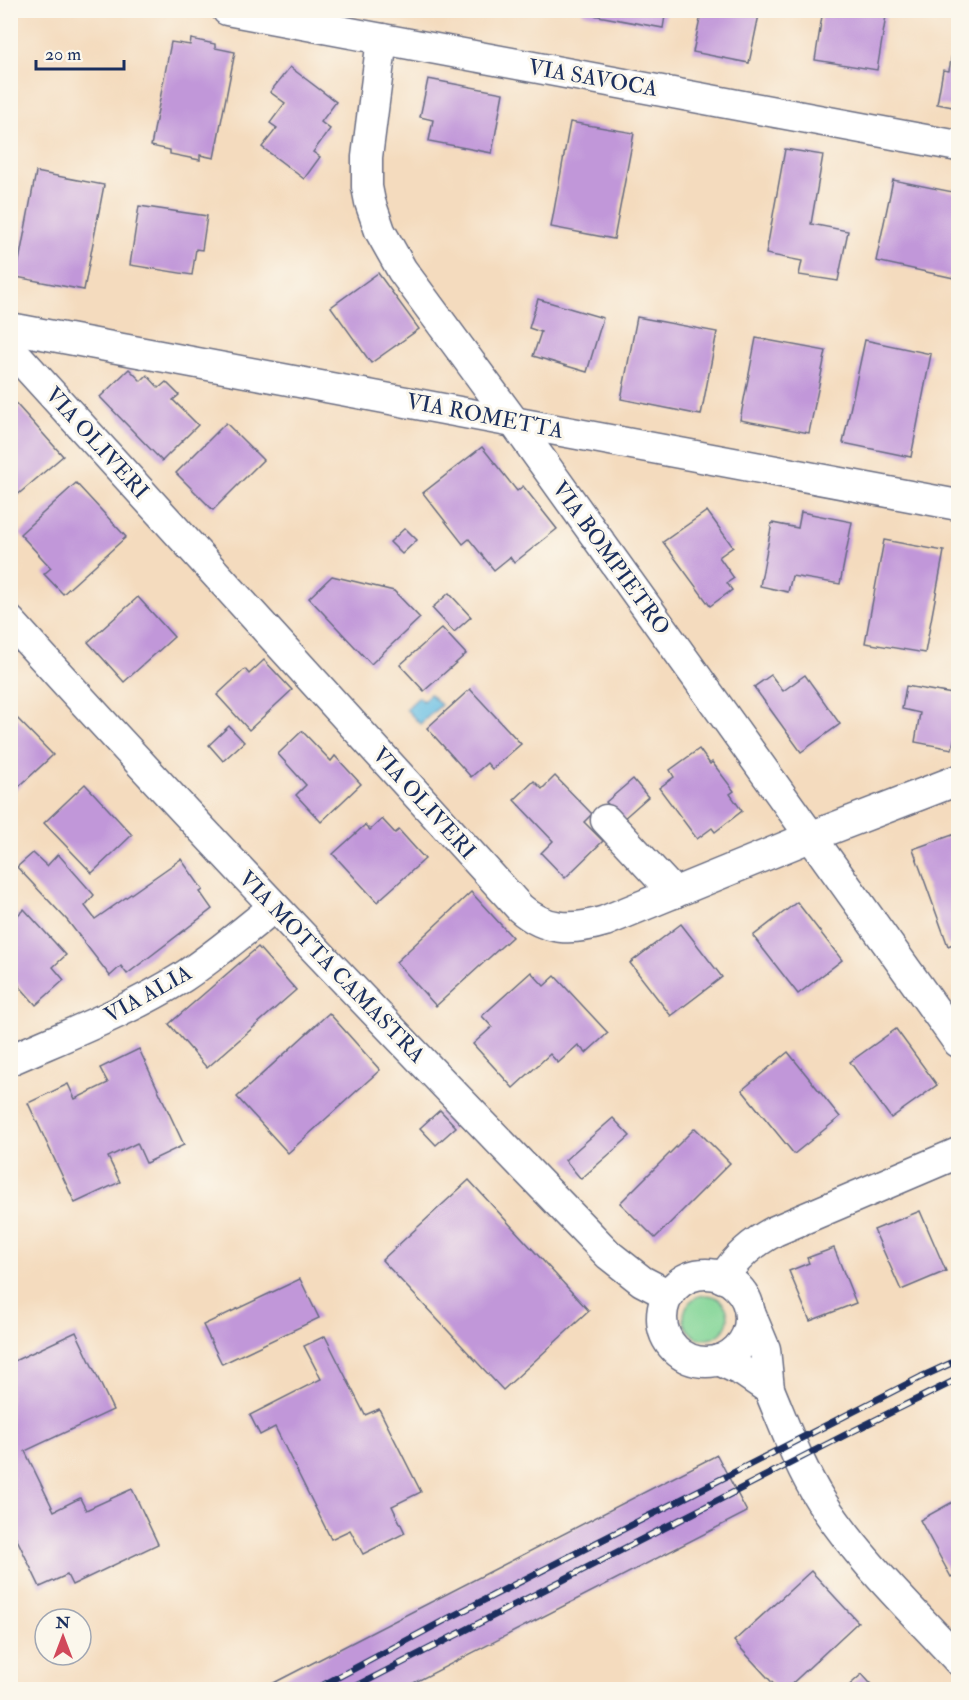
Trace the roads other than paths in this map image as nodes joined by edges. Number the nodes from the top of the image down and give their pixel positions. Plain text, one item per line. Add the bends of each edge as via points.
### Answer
1 (227, 10) edge
2 (382, 39) junction
3 (958, 146) edge
4 (10, 328) edge
5 (10, 348) edge
6 (514, 422) junction
7 (958, 505) edge
8 (10, 621) edge
9 (958, 780) edge
10 (606, 820) dead end
11 (810, 837) junction
12 (674, 893) junction
13 (274, 907) junction
14 (958, 1042) edge
15 (10, 1060) edge
16 (958, 1153) edge
17 (723, 1278) junction
18 (669, 1295) junction
19 (750, 1313) junction
20 (719, 1360) junction
21 (769, 1389) junction
22 (948, 1632) edge
23 (958, 1660) edge

1 - 2 street, VIA SAVOCA
2 - 3 street, VIA SAVOCA
2 - 6 street, VIA BOMPIETRO via 367,165 367,188 374,216 402,270
4 - 6 street, VIA ROMETTA
5 - 12 street, VIA OLIVERI via 528,915 548,926 593,925
6 - 7 street, VIA ROMETTA
6 - 11 street, VIA BOMPIETRO
8 - 13 street, VIA MOTTA CAMASTRA
9 - 11 street, VIA OLIVERI
10 - 12 street
11 - 12 street, VIA OLIVERI
11 - 14 street, VIA BOMPIETRO
13 - 15 street, VIA ALIA via 202,964 163,989
13 - 18 street, VIA MOTTA CAMASTRA via 609,1255
16 - 17 street via 775,1231 750,1247
17 - 18 street via 693,1276 679,1283
17 - 19 street via 736,1286
18 - 20 street via 662,1324 676,1350 689,1359
19 - 20 street via 743,1342
19 - 21 street via 765,1350
20 - 21 street
21 - 22 street via 804,1470 836,1522 862,1555
22 - 23 street

